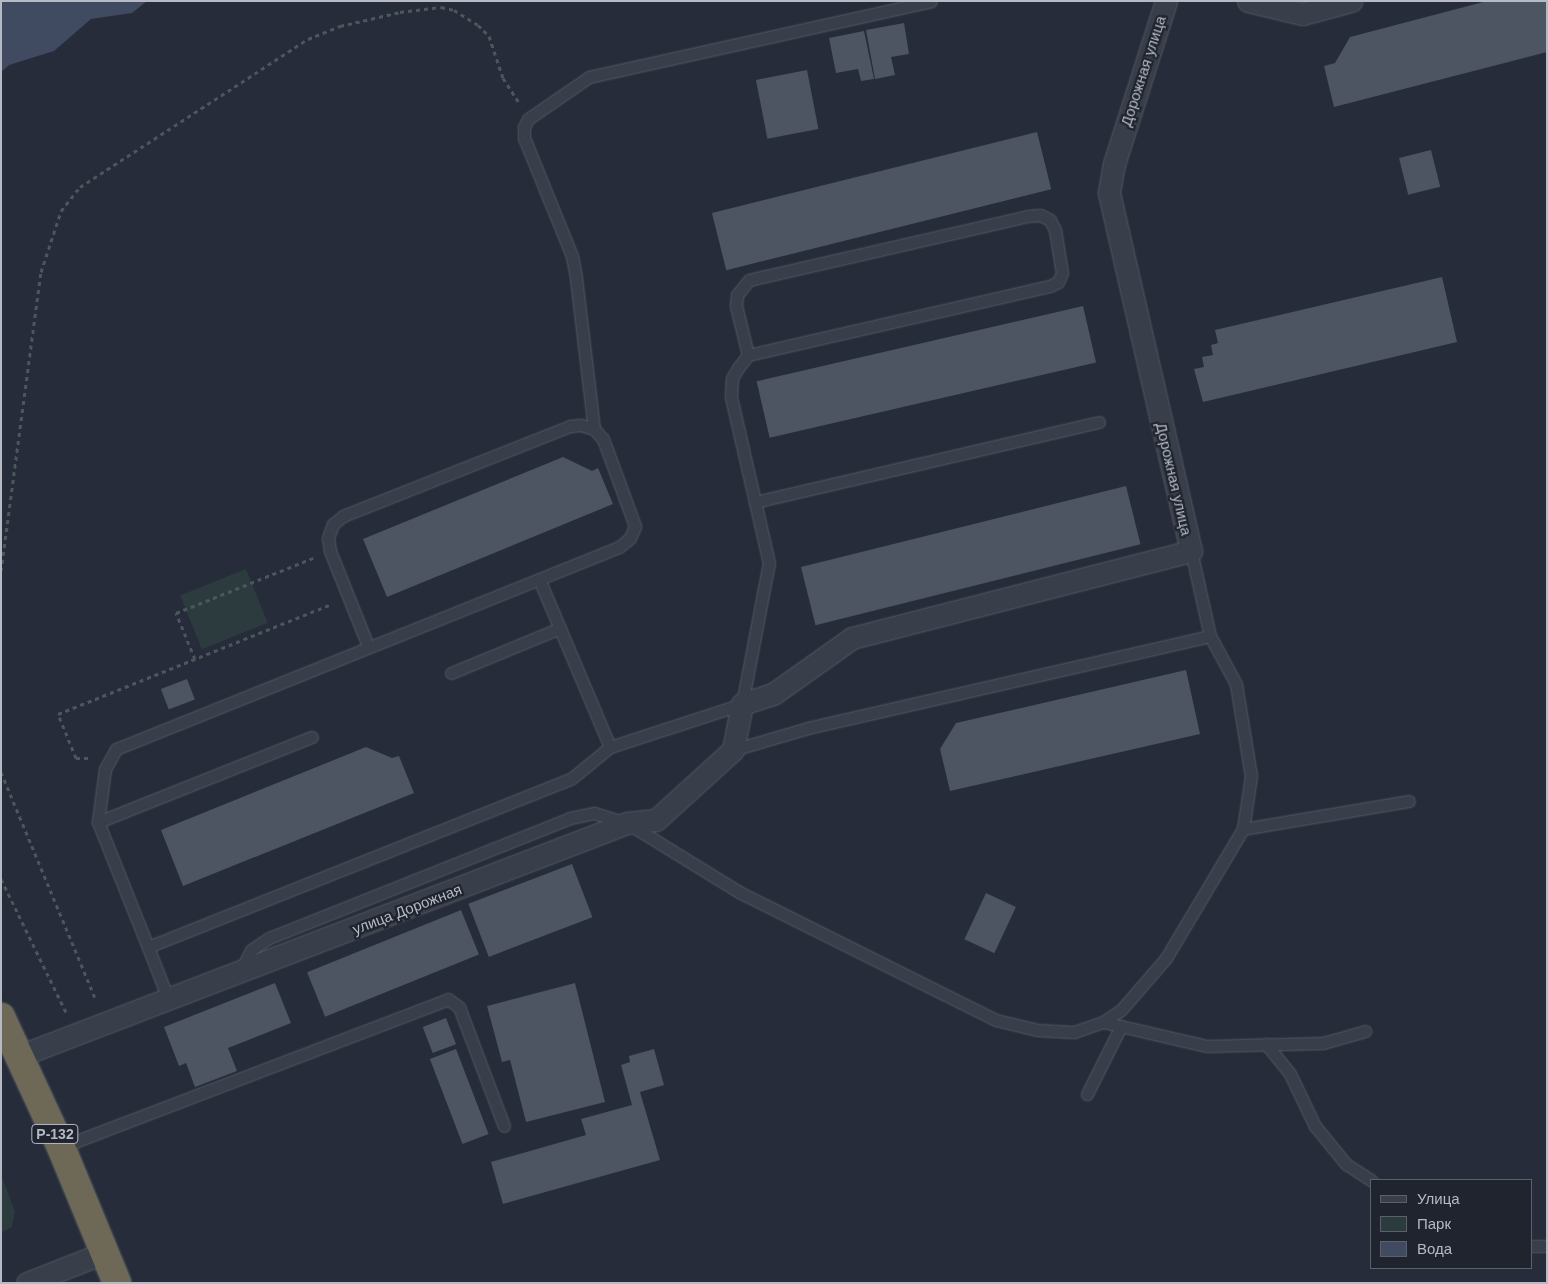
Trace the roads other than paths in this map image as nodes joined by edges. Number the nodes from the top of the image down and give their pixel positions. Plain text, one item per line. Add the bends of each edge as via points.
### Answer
1 (931, 1) edge
2 (1166, 1) edge
3 (1248, 1) edge
4 (1351, 1) edge
5 (748, 356) junction
6 (1100, 422) dead end
7 (594, 430) junction
8 (755, 502) junction
9 (1190, 551) junction
10 (539, 579) junction
11 (560, 628) junction
12 (1210, 636) junction
13 (368, 646) junction
14 (451, 673) dead end
15 (742, 704) junction
16 (312, 737) dead end
17 (610, 747) junction
18 (733, 750) junction
19 (1409, 801) dead end
20 (98, 822) junction
21 (627, 823) junction
22 (1243, 829) junction
23 (148, 947) junction
24 (169, 1001) junction
25 (1, 1017) edge
26 (1103, 1022) junction
27 (1121, 1026) junction
28 (1365, 1031) dead end
29 (1266, 1044) junction
30 (19, 1056) junction
31 (1087, 1094) dead end
32 (504, 1126) dead end
33 (62, 1147) junction
34 (1370, 1180) edge
35 (1533, 1246) edge
36 (1547, 1246) edge
37 (115, 1273) edge
38 (26, 1283) edge

1 - 7 lane via 589,77 528,119 524,138 572,256
2 - 9 street, Дорожная улица via 1114,164 1109,192
3 - 4 street via 1302,14
5 - 5 lane via 1050,286 1058,282 1062,273 1055,230 1050,220 1040,215 1028,216 749,280 737,295 736,306
5 - 8 lane via 732,378 730,388
6 - 8 lane
7 - 10 lane via 603,439 635,526 630,538 619,547
7 - 13 lane via 581,424 570,426 343,516 333,524 328,538 330,551
8 - 15 lane via 769,563
9 - 12 lane
9 - 15 street, Дорожная улица via 852,638 773,694
10 - 11 lane
10 - 13 lane
11 - 14 lane
11 - 17 lane
12 - 18 lane via 808,728
12 - 22 lane via 1236,684 1251,776
13 - 20 lane via 126,743 109,758
15 - 17 lane
15 - 18 street
16 - 20 lane
17 - 23 lane via 572,778
18 - 21 street, улица Дорожная via 656,820
19 - 22 lane
20 - 23 lane
21 - 24 street, улица Дорожная
21 - 26 lane via 742,893 996,1020 1036,1030 1074,1032
22 - 26 lane via 1166,958 1121,1010
23 - 24 lane
24 - 30 street, улица Дорожная
25 - 30 highway, Р-132
26 - 27 lane
27 - 29 lane via 1207,1046
27 - 31 lane
28 - 29 lane via 1323,1043
29 - 34 lane via 1290,1074 1315,1126 1346,1164
30 - 33 highway, Р-132
32 - 33 lane via 459,1007 448,1000
33 - 37 highway, Р-132
35 - 36 lane
37 - 38 street

